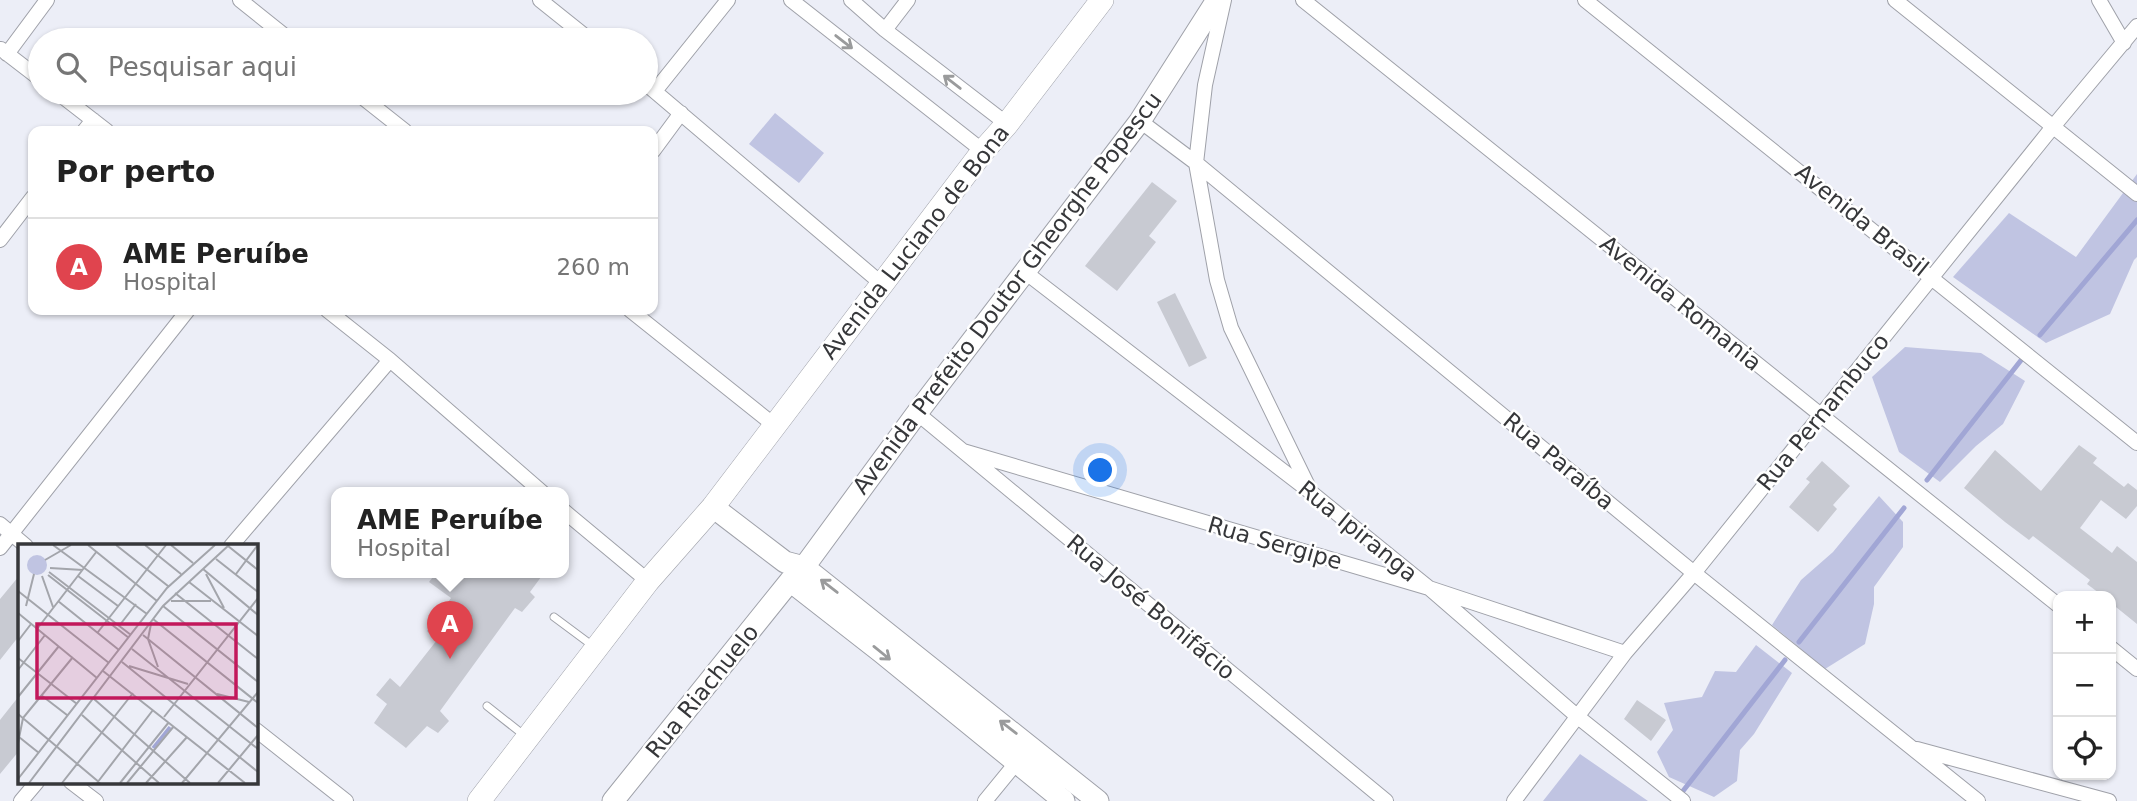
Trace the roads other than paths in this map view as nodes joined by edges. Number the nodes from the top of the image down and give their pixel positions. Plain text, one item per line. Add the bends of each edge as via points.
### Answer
1 (47, 0) edge
2 (240, 0) edge
3 (540, 0) edge
4 (728, 0) edge
5 (791, 0) edge
6 (851, 0) edge
7 (908, 0) edge
8 (1102, 0) edge
9 (1217, 0) edge
10 (1224, 0) edge
11 (1303, 0) edge
12 (1585, 0) edge
13 (1895, 0) edge
14 (2099, 0) edge
15 (2137, 26) edge
16 (275, 28) edge
17 (575, 28) edge
18 (885, 30) junction
19 (2124, 43) junction
20 (4, 51) edge
21 (28, 70) edge
22 (658, 80) edge
23 (658, 94) edge
24 (69, 105) edge
25 (372, 105) edge
26 (681, 113) junction
27 (1140, 121) junction
28 (1007, 124) junction
29 (89, 126) edge
30 (399, 126) edge
31 (2052, 128) junction
32 (658, 144) edge
33 (983, 151) junction
34 (1196, 163) junction
35 (2137, 194) edge
36 (28, 204) edge
37 (0, 240) edge
38 (1024, 272) junction
39 (1932, 276) junction
40 (882, 285) junction
41 (184, 315) edge
42 (333, 315) edge
43 (636, 315) edge
44 (390, 360) junction
45 (917, 413) junction
46 (1821, 415) junction
47 (774, 425) junction
48 (2137, 443) edge
49 (963, 451) junction
50 (535, 487) edge
51 (1313, 494) junction
52 (713, 507) junction
53 (569, 515) edge
54 (6, 529) edge
55 (25, 544) edge
56 (233, 544) edge
57 (0, 548) edge
58 (793, 570) junction
59 (1694, 573) junction
60 (648, 581) junction
61 (1429, 588) junction
62 (2053, 602) edge
63 (554, 617) dead end
64 (596, 648) junction
65 (2116, 652) edge
66 (1625, 653) junction
67 (2137, 669) edge
68 (487, 706) dead end
69 (1578, 717) junction
70 (257, 731) edge
71 (528, 738) junction
72 (1031, 745) junction
73 (1912, 748) junction
74 (1016, 763) junction
75 (35, 784) edge
76 (74, 784) edge
77 (21, 801) edge
78 (96, 801) edge
79 (346, 801) edge
80 (479, 801) edge
81 (613, 801) edge
82 (985, 801) edge
83 (1065, 801) edge
84 (1098, 801) edge
85 (1386, 801) edge
86 (1514, 801) edge
87 (1683, 801) edge
88 (1978, 801) edge
89 (2109, 801) edge

1 - 20 street
2 - 16 street
3 - 17 street
4 - 22 street
5 -> 33 street
6 - 18 street
7 - 18 street
8 - 28 main road, Avenida Luciano de Bona
9 - 27 main road, Avenida Prefeito Doutor Gheorghe Popescu
10 - 34 street via 1205,85
11 - 46 street, Avenida Romania
12 - 39 street, Avenida Brasil
13 - 31 street
14 - 19 street
15 - 19 street, Rua Pernambuco
28 -> 18 street
19 - 31 street, Rua Pernambuco
20 - 21 street
23 - 26 street
24 - 29 street
25 - 30 street
26 - 32 street
26 - 40 street
27 - 34 street, Rua Paraíba
27 - 38 main road, Avenida Prefeito Doutor Gheorghe Popescu
28 - 33 main road, Avenida Luciano de Bona
31 - 35 street
31 - 39 street, Rua Pernambuco
33 - 40 main road, Avenida Luciano de Bona
34 - 51 street via 1217,280 1231,328
34 - 59 street, Rua Paraíba
36 - 37 street
38 - 45 main road, Avenida Prefeito Doutor Gheorghe Popescu
38 - 51 street, Rua Ipiranga
39 - 46 street, Rua Pernambuco
39 - 48 street, Avenida Brasil
40 - 47 main road, Avenida Luciano de Bona
41 - 54 street
42 - 44 street
43 - 47 street
44 - 50 street
44 - 56 street
45 - 49 street, Rua José Bonifácio
45 - 58 main road, Avenida Prefeito Doutor Gheorghe Popescu
46 - 59 street, Rua Pernambuco
46 - 62 street, Avenida Romania
47 - 52 main road, Avenida Luciano de Bona
49 - 61 street, Rua Sergipe
49 - 85 street, Rua José Bonifácio
51 - 61 street, Rua Ipiranga
52 - 58 main road
52 - 60 main road, Avenida Luciano de Bona
53 - 60 street
54 - 55 street
54 - 57 street
72 -> 58 main road
58 -> 74 main road via 881,652
58 - 81 main road, Rua Riachuelo
59 - 66 street, Rua Pernambuco
59 - 73 street, Rua Paraíba
60 - 64 main road, Avenida Luciano de Bona
61 - 66 street, Rua Sergipe
61 - 69 street, Rua Ipiranga
63 - 64 lane
64 - 71 main road, Avenida Luciano de Bona
65 - 67 street
66 - 69 street, Rua Pernambuco
68 - 71 lane
69 - 86 street, Rua Pernambuco
69 - 87 street, Rua Ipiranga
70 - 79 street
71 - 80 main road, Avenida Luciano de Bona
72 - 74 street
72 - 84 main road
73 - 88 street, Rua Paraíba
73 - 89 street
74 - 82 street
74 - 83 main road
75 - 77 street
76 - 78 street

